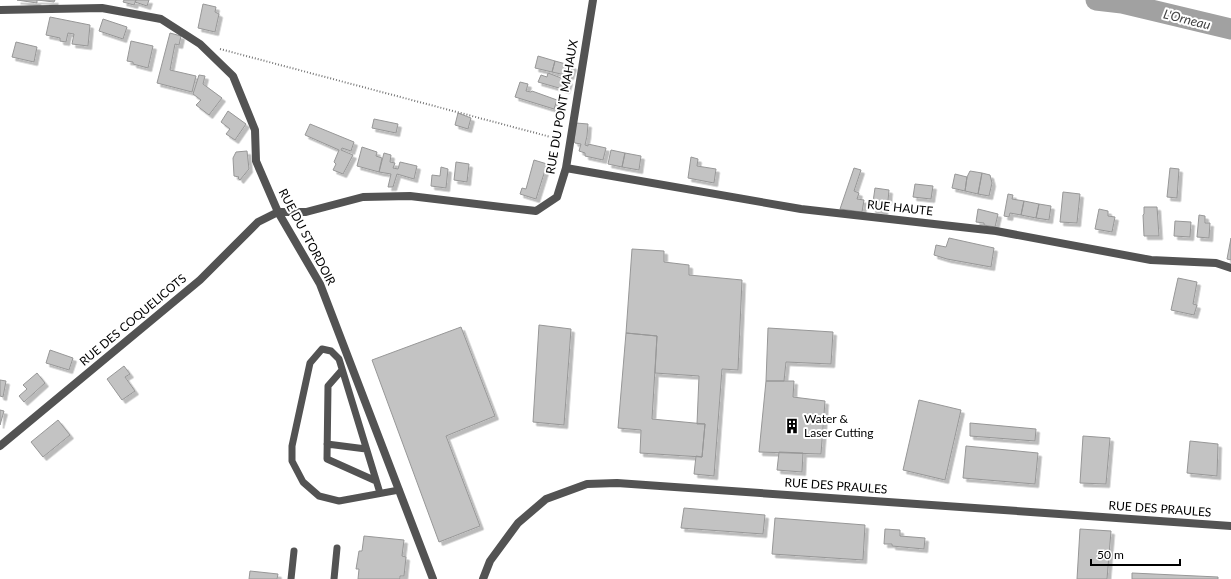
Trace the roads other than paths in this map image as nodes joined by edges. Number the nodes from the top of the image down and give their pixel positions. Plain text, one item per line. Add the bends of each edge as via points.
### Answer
1 (593, 0) edge
2 (0, 10) edge
3 (566, 168) junction
4 (278, 212) junction
5 (1231, 268) edge
6 (342, 370) junction
7 (327, 444) junction
8 (0, 446) edge
9 (366, 449) junction
10 (376, 481) junction
11 (399, 490) junction
12 (380, 494) junction
13 (1231, 526) edge
14 (338, 548) dead end
15 (294, 551) dead end
16 (291, 579) edge
17 (334, 579) edge
18 (433, 579) edge
19 (483, 579) edge

1 - 3 street, RUE DU PONT MAHAUX
2 - 4 street, RUE DU STORDOIR via 102,8 161,19 200,44 233,76 255,130 256,161
3 - 4 street, RUE DU PONT MAHAUX via 557,197 536,211 410,196 363,197 306,212
3 - 5 street, RUE HAUTE via 802,209 996,231 1152,260 1216,263
4 - 8 street, RUE DES COQUELICOTS via 258,222 200,280
4 - 11 street, RUE DU STORDOIR via 320,284
6 - 7 lane via 328,386
6 - 9 lane
6 - 12 lane via 339,358 331,351 322,349 310,363 292,446 292,461 303,482 319,496 338,501
7 - 9 lane
7 - 10 lane via 326,460
9 - 10 lane
10 - 12 lane
11 - 12 lane
11 - 18 street, RUE DU STORDOIR
13 - 19 street, RUE DES PRAULES via 624,483 587,484 546,499 518,523 490,561
14 - 17 lane
15 - 16 lane

